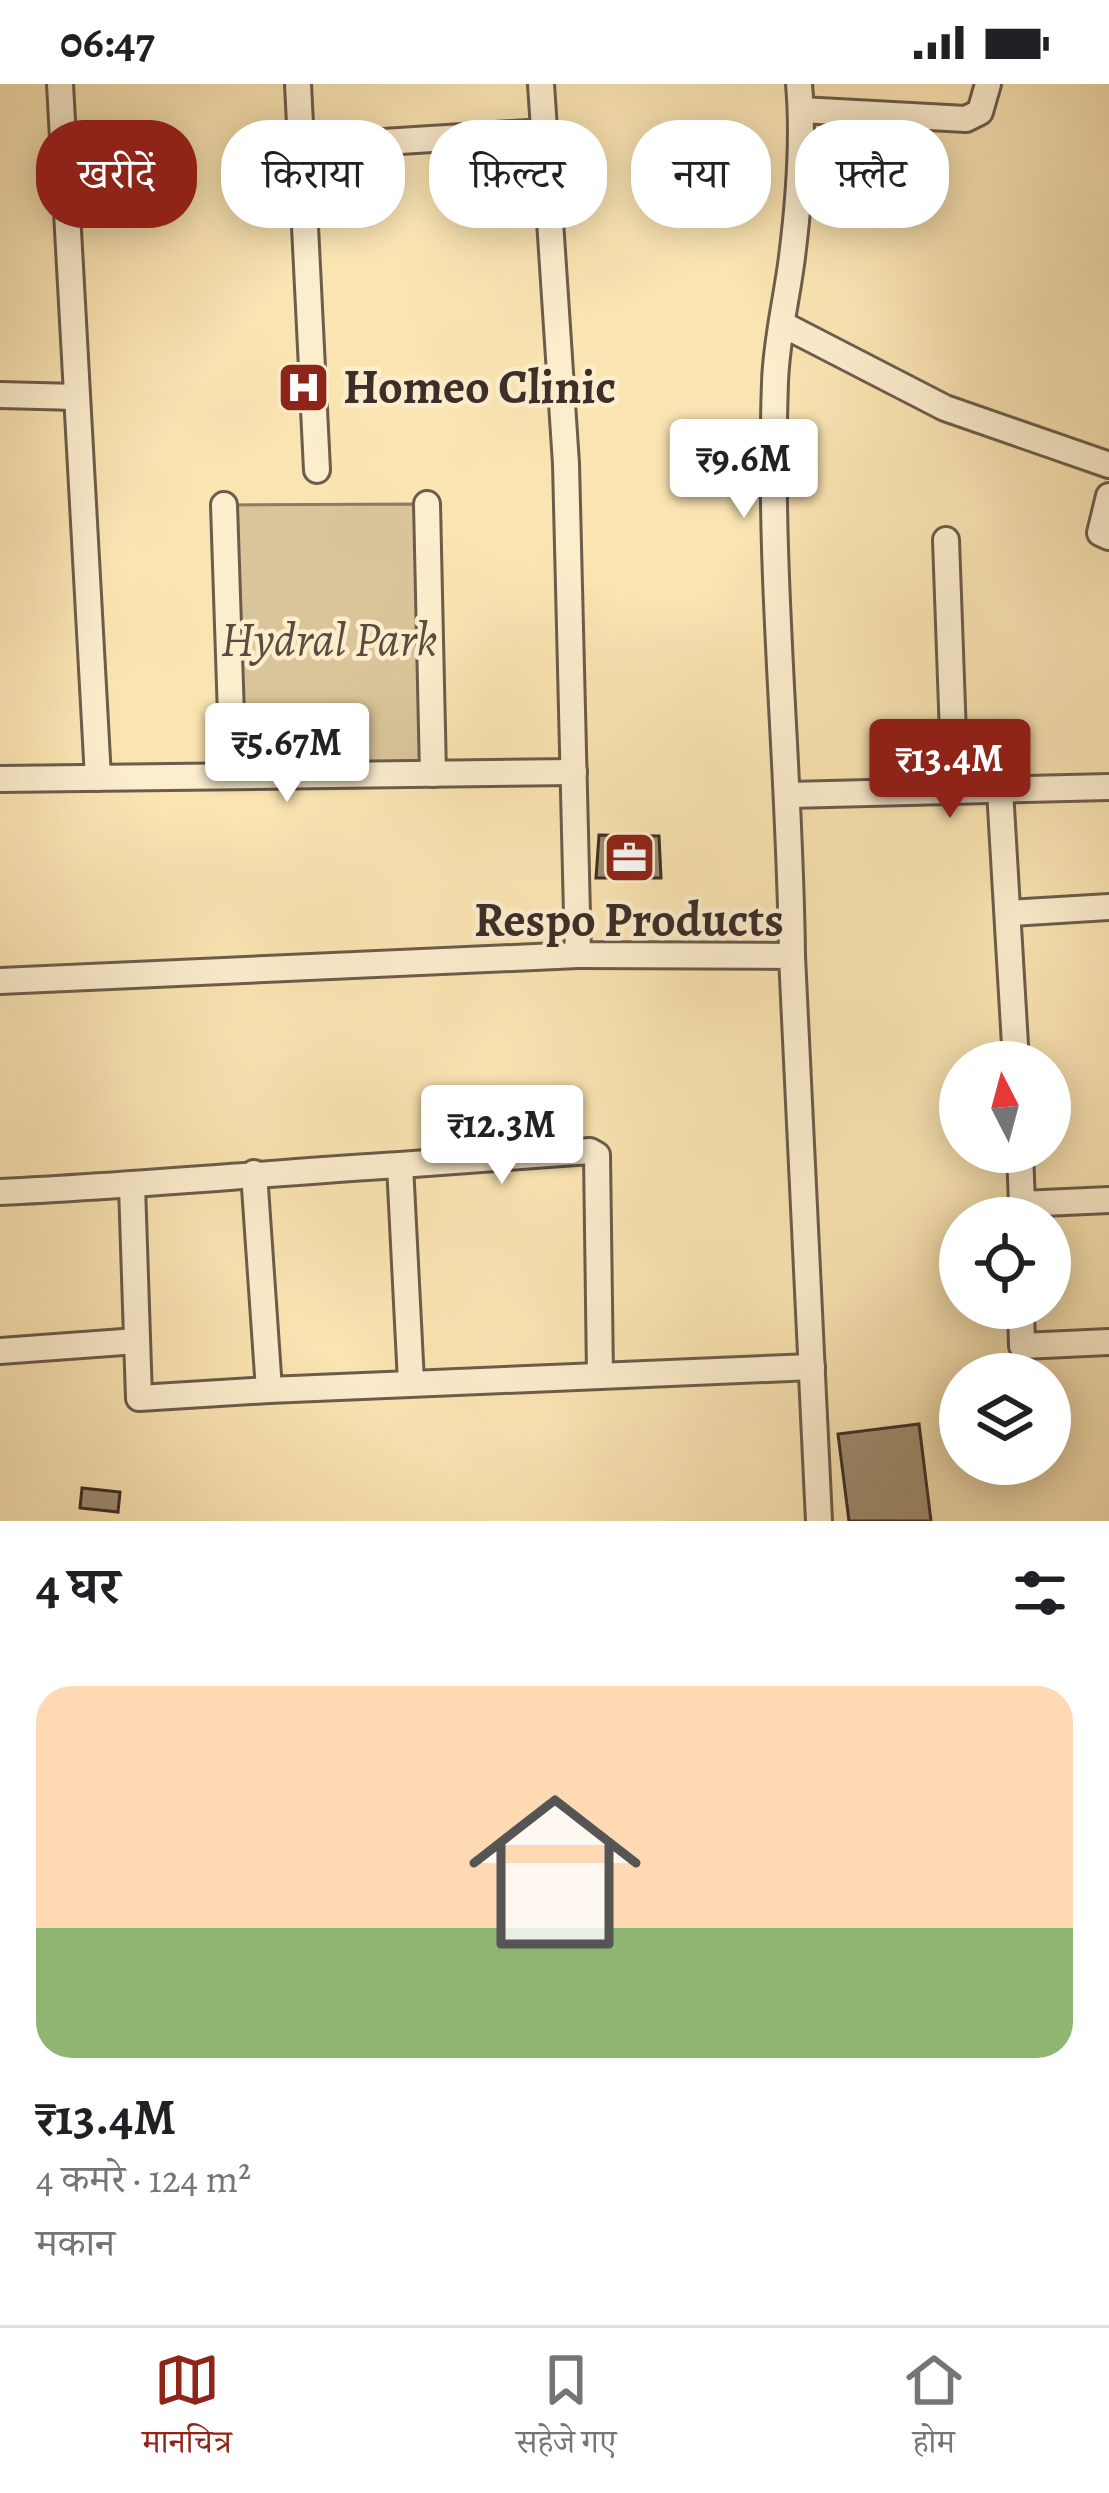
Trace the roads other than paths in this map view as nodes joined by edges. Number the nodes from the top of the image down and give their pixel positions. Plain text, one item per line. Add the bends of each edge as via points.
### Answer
1 (60, 84) edge
2 (298, 84) edge
3 (541, 84) edge
4 (988, 84) edge
5 (800, 97) edge
6 (301, 120) edge
7 (543, 120) edge
8 (307, 228) edge
9 (550, 228) edge
10 (782, 324) junction
11 (0, 395) edge
12 (77, 397) junction
13 (1109, 464) edge
14 (317, 470) dead end
15 (1109, 496) edge
16 (427, 504) dead end
17 (224, 505) dead end
18 (1109, 537) edge
19 (946, 540) dead end
20 (574, 772) junction
21 (433, 773) junction
22 (232, 776) junction
23 (98, 778) junction
24 (0, 779) edge
25 (1109, 787) edge
26 (1000, 790) junction
27 (955, 791) junction
28 (789, 795) junction
29 (1109, 907) edge
30 (1010, 913) junction
31 (578, 955) junction
32 (792, 956) junction
33 (0, 981) edge
34 (1015, 1041) edge
35 (400, 1165) junction
36 (254, 1173) junction
37 (132, 1186) junction
38 (0, 1192) edge
39 (1109, 1201) edge
40 (1071, 1205) edge
41 (1022, 1329) edge
42 (136, 1341) junction
43 (1109, 1342) edge
44 (0, 1351) edge
45 (812, 1367) junction
46 (600, 1375) junction
47 (411, 1382) junction
48 (269, 1390) junction
49 (819, 1521) edge

1 - 12 street
2 - 6 street
3 - 7 street
4 - 5 street via 980,112 966,119
5 - 10 street
8 - 14 street
9 - 20 street
10 - 13 street via 945,408
10 - 28 street via 774,562
11 - 12 street
12 - 23 street
15 - 18 street via 1100,533
16 - 21 street
17 - 22 street
19 - 27 street
20 - 21 street
20 - 31 street
21 - 22 street
22 - 23 street
23 - 24 street
25 - 26 street
26 - 27 street
26 - 30 street
27 - 28 street
28 - 32 street
29 - 30 street
30 - 34 street
31 - 32 street
31 - 33 street
32 - 45 street
35 - 36 street
35 - 46 street via 595,1152
35 - 47 street
36 - 37 street
36 - 48 street
37 - 38 street
37 - 42 street
39 - 40 street
41 - 43 street via 1022,1346
42 - 44 street
42 - 48 street via 139,1398
45 - 46 street
45 - 49 street
46 - 47 street
47 - 48 street

